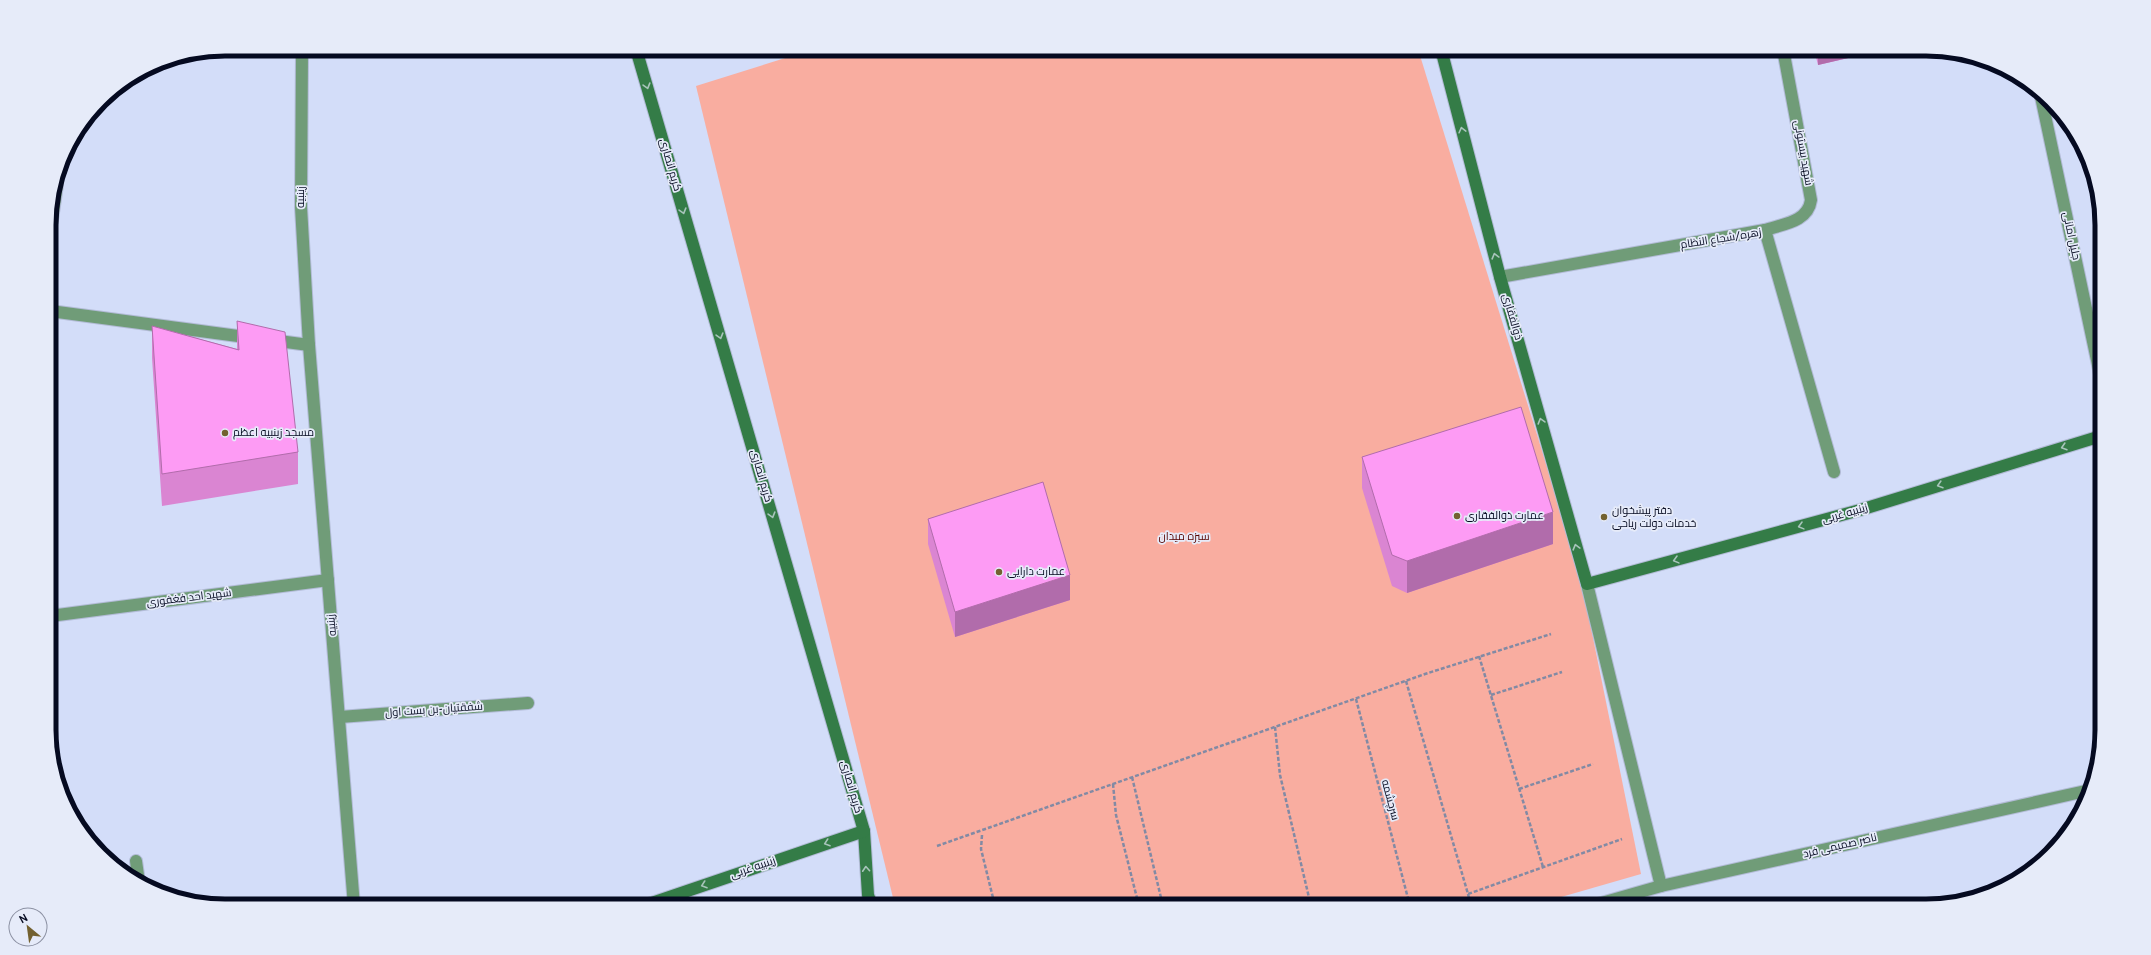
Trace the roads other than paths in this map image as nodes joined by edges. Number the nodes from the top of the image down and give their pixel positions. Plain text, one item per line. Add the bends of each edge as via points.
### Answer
1 (302, 56) edge
2 (639, 56) edge
3 (1443, 56) edge
4 (1784, 56) edge
5 (2042, 102) edge
6 (1765, 230) junction
7 (1500, 277) junction
8 (56, 312) edge
9 (309, 345) junction
10 (2095, 351) edge
11 (2095, 438) edge
12 (1834, 472) dead end
13 (328, 580) junction
14 (1587, 584) junction
15 (56, 615) edge
16 (528, 703) dead end
17 (340, 717) junction
18 (2083, 791) edge
19 (864, 831) junction
20 (136, 861) dead end
21 (139, 875) edge
22 (1661, 886) junction
23 (353, 899) edge
24 (664, 899) edge
25 (869, 899) edge
26 (1616, 899) edge

1 - 9 street, زینبیه via 301,207
2 -> 19 main road, کریم انصاری
7 -> 3 main road, ذوالفقاری
4 - 6 street, شهید بیستونی via 1811,200 1810,209 1801,218
5 - 10 street, جلیل امانی
6 - 7 street, زهره/شجاع النظام
6 - 12 street, زهره/شجاع النظام
14 -> 7 main road, ذوالفقاری
8 - 9 street
9 - 13 street, زینبیه
11 -> 14 main road, زینبیه غربی via 1860,510
13 - 15 street, شهید احد فغفوری
13 - 17 street, زینبیه
14 - 22 street
16 - 17 street, شفقتیان-بن بست اول
17 - 23 street, زینبیه
18 - 22 street, ناصر صمیمی فرد
19 -> 24 main road, زینبیه غربی
25 -> 19 main road, کریم انصاری
20 - 21 street
22 - 26 street, ناصر صمیمی فرد

